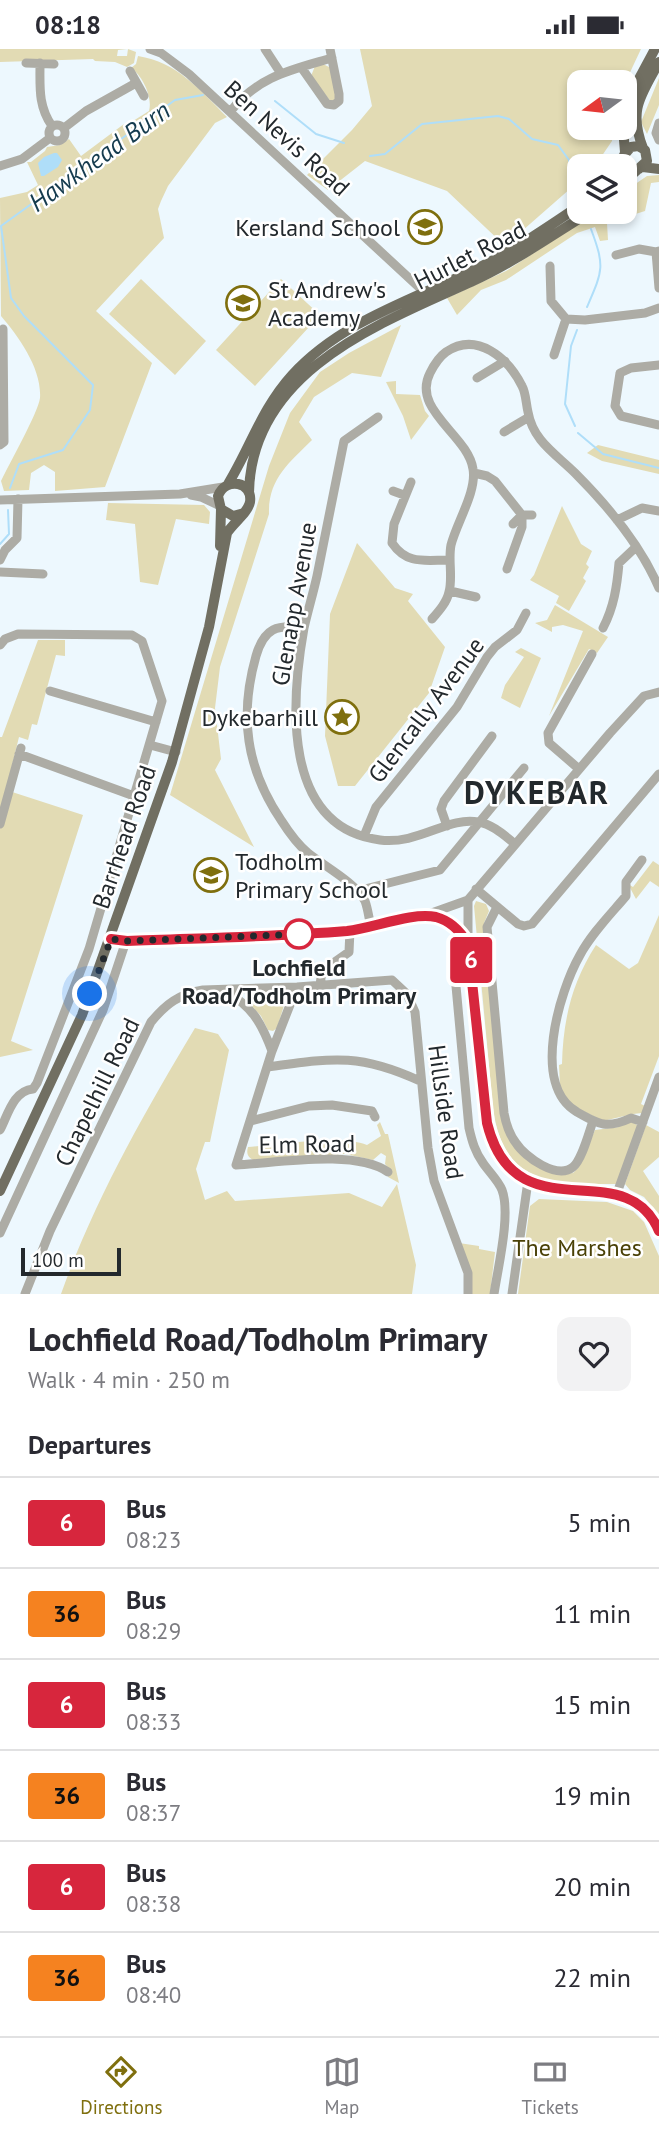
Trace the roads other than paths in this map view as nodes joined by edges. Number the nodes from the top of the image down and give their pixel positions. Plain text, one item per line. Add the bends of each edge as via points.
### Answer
1 (150, 49) edge
2 (265, 49) edge
3 (655, 49) edge
4 (162, 51) edge
5 (331, 54) edge
6 (659, 62) edge
7 (26, 64) dead end
8 (40, 64) junction
9 (54, 64) dead end
10 (301, 67) junction
11 (130, 71) dead end
12 (280, 72) junction
13 (637, 82) edge
14 (136, 83) junction
15 (144, 96) dead end
16 (230, 112) junction
17 (659, 123) edge
18 (52, 126) junction
19 (64, 128) junction
20 (50, 138) junction
21 (659, 141) edge
22 (644, 149) junction
23 (627, 154) edge
24 (659, 158) edge
25 (0, 166) edge
26 (637, 167) edge
27 (641, 168) junction
28 (659, 169) edge
29 (637, 171) edge
30 (567, 214) edge
31 (571, 224) edge
32 (658, 251) edge
33 (616, 255) dead end
34 (550, 266) dead end
35 (550, 281) junction
36 (539, 282) dead end
37 (659, 288) edge
38 (424, 291) junction
39 (659, 308) edge
40 (566, 319) junction
41 (3, 329) dead end
42 (554, 355) dead end
43 (505, 361) junction
44 (659, 365) edge
45 (477, 378) dead end
46 (377, 417) dead end
47 (528, 417) junction
48 (659, 425) edge
49 (504, 432) dead end
50 (0, 445) edge
51 (474, 473) junction
52 (411, 482) dead end
53 (225, 486) junction
54 (393, 491) dead end
55 (249, 493) junction
56 (180, 494) junction
57 (404, 495) junction
58 (18, 499) junction
59 (0, 501) edge
60 (220, 507) junction
61 (659, 511) edge
62 (244, 513) junction
63 (527, 515) junction
64 (617, 520) junction
65 (513, 524) dead end
66 (636, 547) junction
67 (449, 560) junction
68 (0, 561) edge
69 (220, 563) junction
70 (508, 569) dead end
71 (0, 572) edge
72 (43, 574) dead end
73 (659, 589) edge
74 (450, 591) junction
75 (477, 597) dead end
76 (526, 613) dead end
77 (432, 619) dead end
78 (304, 628) junction
79 (603, 628) dead end
80 (0, 645) edge
81 (592, 654) dead end
82 (50, 691) dead end
83 (659, 692) edge
84 (156, 722) junction
85 (492, 736) dead end
86 (150, 745) junction
87 (176, 752) junction
88 (524, 768) dead end
89 (579, 769) junction
90 (659, 774) edge
91 (134, 796) junction
92 (480, 822) junction
93 (0, 824) edge
94 (447, 826) junction
95 (364, 835) junction
96 (514, 843) junction
97 (642, 860) dead end
98 (476, 889) junction
99 (357, 891) junction
100 (468, 900) junction
101 (498, 907) junction
102 (417, 917) junction
103 (371, 927) junction
104 (350, 930) junction
105 (111, 939) junction
106 (127, 941) junction
107 (468, 944) junction
108 (472, 978) junction
109 (392, 980) joint
110 (320, 985) junction
111 (297, 987) junction
112 (226, 991) junction
113 (272, 1051) junction
114 (268, 1067) junction
115 (659, 1077) edge
116 (420, 1081) junction
117 (375, 1111) dead end
118 (251, 1121) junction
119 (593, 1121) junction
120 (643, 1122) junction
121 (0, 1131) edge
122 (388, 1172) dead end
123 (528, 1181) junction
124 (0, 1191) edge
125 (617, 1193) junction
126 (659, 1231) edge
127 (0, 1233) edge
128 (25, 1294) edge
129 (468, 1294) edge
130 (494, 1294) edge
131 (512, 1294) edge

1 - 4 street, Ben Nevis Road
2 - 12 street
3 - 13 main road
4 - 16 street, Ben Nevis Road
5 - 10 street
5 - 10 street via 339,94 334,105 327,104
6 - 22 main road via 636,112 635,126
7 - 8 street
8 - 9 street
8 - 18 street via 41,103
10 - 12 street
11 - 14 street
12 - 16 street via 240,99
14 - 15 street
14 - 19 street
16 - 38 street, Ben Nevis Road
17 - 21 street
18 - 19 street
18 - 20 street
19 - 20 street via 62,140
20 - 25 street via 22,159
22 - 23 main road via 635,146
22 - 24 main road
22 - 27 main road via 647,161
26 - 27 main road
27 - 28 main road
27 - 29 main road
30 - 38 main road, Hurlet Road via 513,249
31 - 55 main road, Hurlet Road via 503,266 351,340 318,363 286,396 264,433 250,467
32 - 33 street via 626,249
32 - 37 street
34 - 35 street
35 - 36 street
35 - 40 street via 551,301
38 - 53 main road, Hurlet Road via 345,333 300,367 268,406
39 - 40 street
40 - 42 street
41 - 50 street via 4,442
43 - 45 street
43 - 47 street via 523,387
43 - 51 street via 487,347 461,346 435,363 428,377 431,406 465,447
44 - 48 street via 620,373 615,406 621,416
46 - 78 street, Glenapp Avenue via 344,441
47 - 49 street
47 - 64 street via 545,446
51 - 63 street via 495,481
51 - 67 street
52 - 57 street
53 - 55 main road via 238,484
53 - 56 street
53 - 60 main road via 218,496
54 - 57 street
55 - 62 main road via 250,504
56 - 58 street
56 - 60 street via 201,497
57 - 67 street via 392,543 403,557
58 - 59 street
58 - 68 street via 17,538
60 - 62 main road via 233,516
60 - 69 main road, Barrhead Road
61 - 64 street via 642,508
62 - 69 main road, Barrhead Road via 228,533
63 - 65 street
63 - 70 street
64 - 66 street
66 - 73 street
66 - 79 street via 619,562 617,591
67 - 74 street
69 - 87 main road, Barrhead Road via 212,614
71 - 72 street
74 - 75 street
74 - 77 street
76 - 95 street, Glencally Avenue via 517,630 486,657 457,707 376,807
78 - 95 street, Glenapp Avenue via 296,697 296,738 303,768 311,793 326,814
78 - 99 street via 275,628 259,645 248,697 251,760 268,801 293,837
80 - 84 street via 18,634 132,635 142,641 157,681 162,701
81 - 89 street via 548,733 549,743
82 - 84 street
83 - 89 street via 638,702
84 - 86 street
85 - 94 street via 444,801 441,809
86 - 87 street
86 - 91 street
87 - 105 main road, Barrhead Road
88 - 92 street
89 - 96 street
90 - 101 street via 535,922 521,925
91 - 93 street via 20,751
91 - 121 street via 89,949 50,1053 33,1089 18,1095
92 - 94 street, Glenapp Avenue
92 - 96 street
92 - 99 street via 440,870
94 - 95 street, Glenapp Avenue via 398,841
96 - 98 street
97 - 119 street via 626,882 626,896 581,953 568,979 556,1024 556,1090 567,1105
98 - 100 street
98 - 101 street
99 - 103 street
100 - 102 street
100 - 107 street
101 - 119 street via 488,927 508,1128 528,1156 564,1170 577,1162
102 - 103 street
102 - 107 street via 445,920
103 - 104 street
104 - 106 street
104 - 110 street via 349,952 321,971
105 - 106 street
105 - 124 main road, Barrhead Road via 82,1015
106 - 127 street via 103,1010
107 - 108 street
108 - 123 street via 489,1131 504,1159
108 - 130 street via 460,979 456,986 469,1128 481,1161 499,1183 506,1210
109 - 110 street, Chapelhill Road
109 - 116 street, Hillside Road via 407,994 415,1012
110 - 111 street, Chapelhill Road
111 - 112 street, Chapelhill Road
111 - 113 street
112 - 113 street via 257,1016
112 - 128 street, Chapelhill Road via 190,992 168,1002 151,1022 50,1231
113 - 114 street
114 - 116 street via 345,1058 377,1063
114 - 118 street
115 - 120 street
116 - 129 street, Hillside Road via 434,1181 468,1273
117 - 118 street via 332,1105
118 - 122 street, Elm Road via 236,1165 344,1158 381,1161
119 - 120 street via 613,1126 631,1118
120 - 125 street
123 - 125 street via 559,1190
123 - 131 street
125 - 126 street via 643,1206

